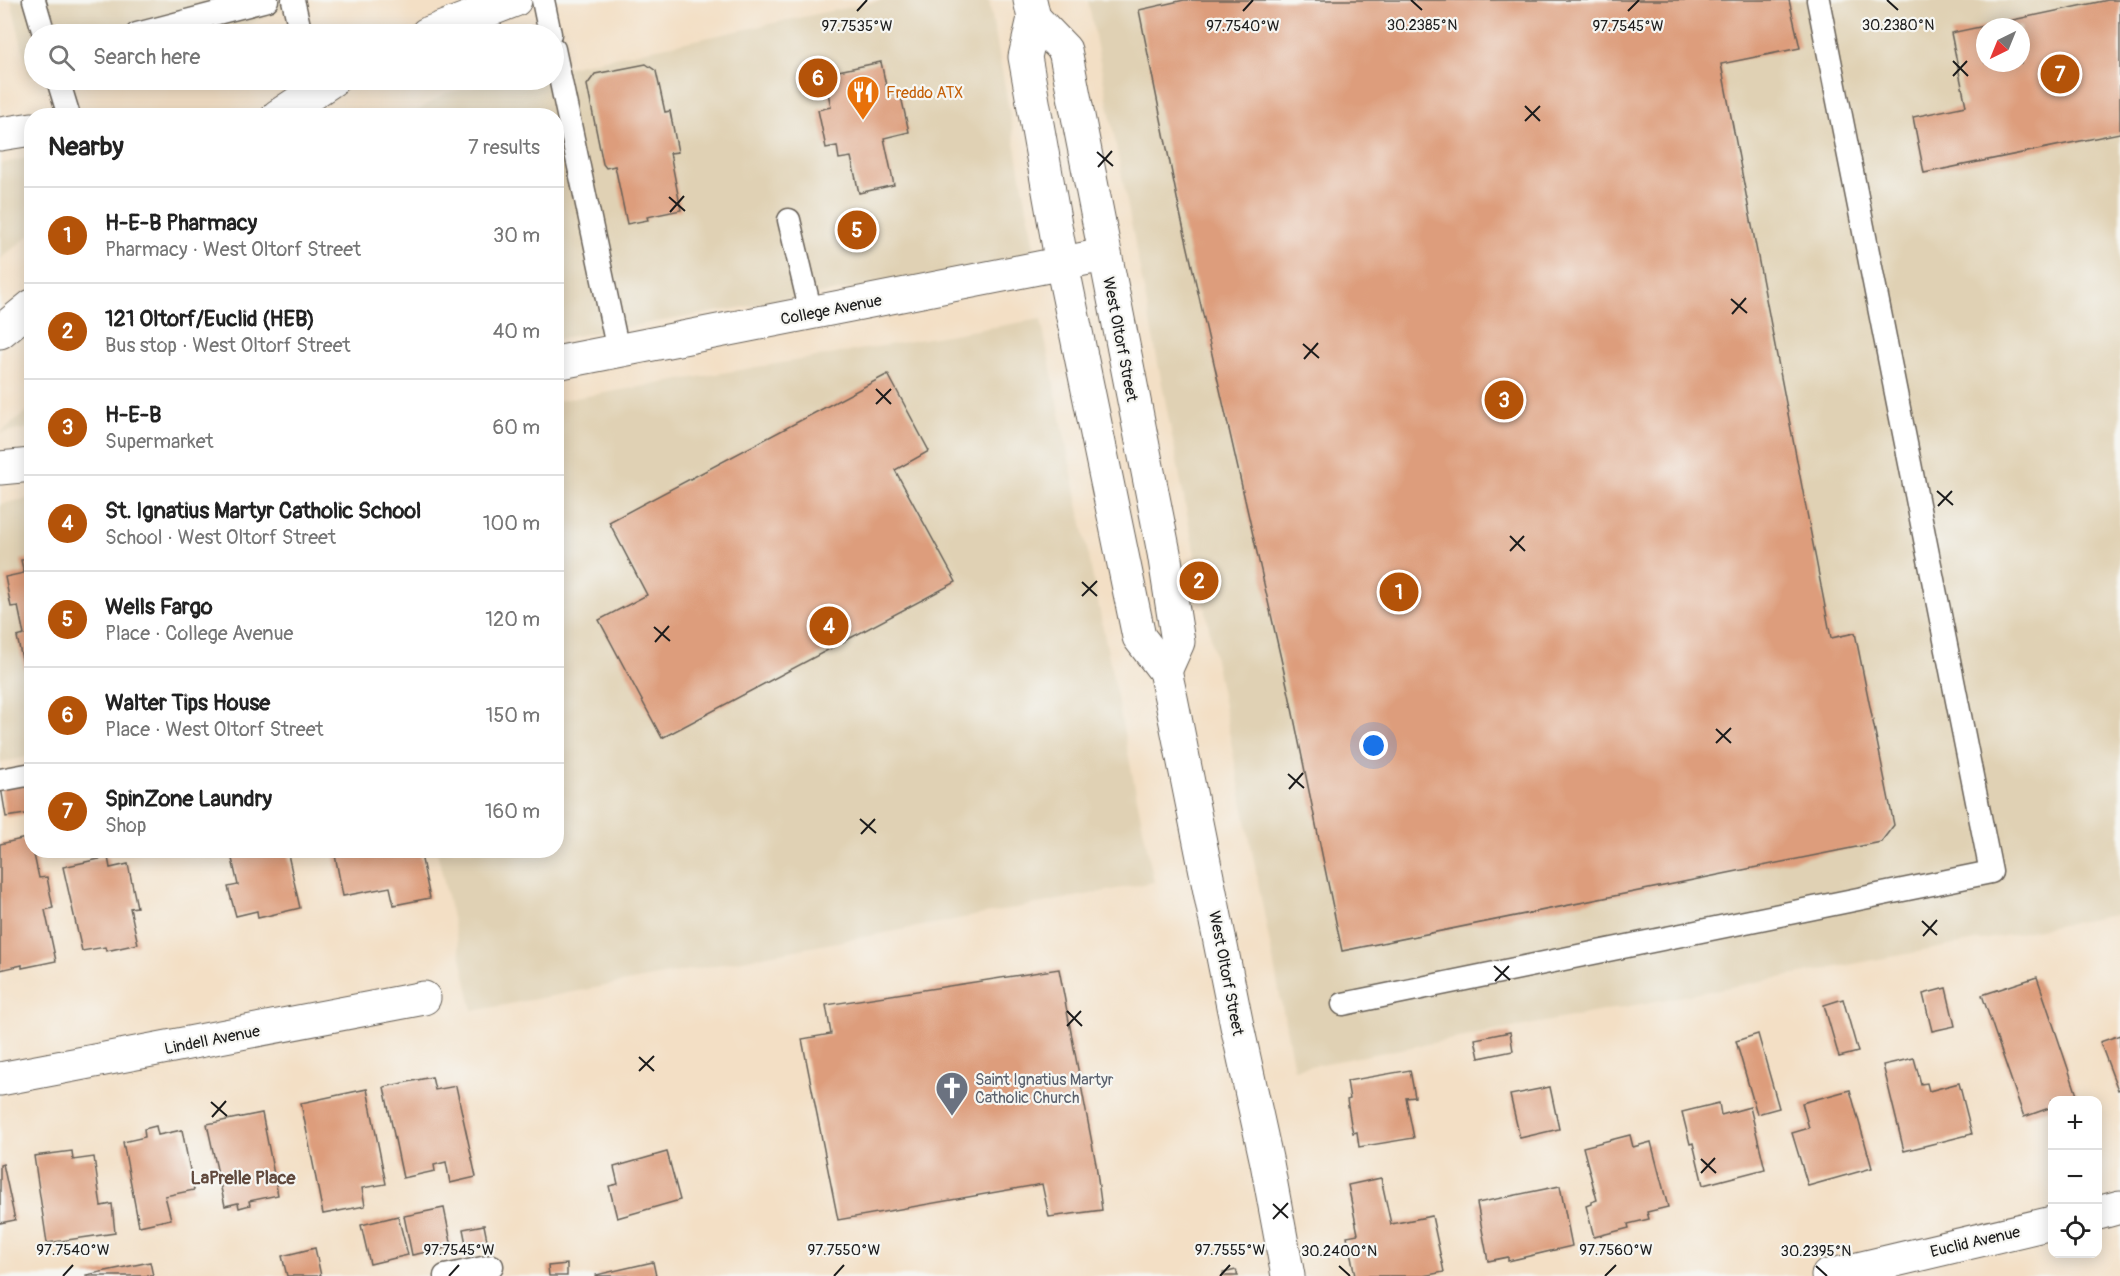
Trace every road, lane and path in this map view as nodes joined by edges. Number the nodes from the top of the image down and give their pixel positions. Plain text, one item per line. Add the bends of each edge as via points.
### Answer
1 (34, 0) edge
2 (267, 0) edge
3 (293, 0) edge
4 (515, 0) edge
5 (543, 0) edge
6 (1818, 0) edge
7 (1032, 9) edge
8 (41, 24) edge
9 (175, 24) edge
10 (299, 24) edge
11 (453, 24) edge
12 (548, 24) edge
13 (61, 90) edge
14 (311, 90) edge
15 (563, 90) edge
16 (67, 108) edge
17 (288, 108) edge
18 (24, 130) edge
19 (0, 134) edge
20 (789, 220) dead end
21 (1104, 255) junction
22 (1062, 264) junction
23 (24, 312) edge
24 (811, 313) junction
25 (0, 332) edge
26 (618, 351) junction
27 (564, 361) edge
28 (24, 466) edge
29 (0, 468) edge
30 (1165, 671) junction
31 (24, 776) edge
32 (0, 780) edge
33 (424, 998) dead end
34 (1343, 1004) dead end
35 (0, 1079) edge
36 (2120, 1207) edge
37 (2102, 1212) edge
38 (2048, 1224) edge
39 (492, 1266) dead end
40 (445, 1276) edge
41 (1288, 1276) edge
42 (1828, 1276) edge

1 - 8 lane
2 - 9 lane
3 - 10 lane
4 - 11 main road
5 - 12 lane
6 - 34 lane via 1992,872
7 - 21 main road, West Oltorf Street via 1065,50
7 - 22 main road, West Oltorf Street via 1025,57
13 - 16 lane
14 - 17 main road
15 - 26 lane
18 - 19 main road
20 - 24 lane
21 - 22 main road, College Avenue
21 - 30 main road, West Oltorf Street via 1178,642
22 - 24 main road, College Avenue
22 - 30 main road, West Oltorf Street via 1139,637
23 - 25 main road
24 - 26 main road, College Avenue
26 - 27 main road, College Avenue
28 - 29 main road
30 - 41 main road, West Oltorf Street
31 - 32 lane
33 - 35 main road, Lindell Avenue
36 - 37 main road
38 - 42 main road, Euclid Avenue
39 - 40 lane

